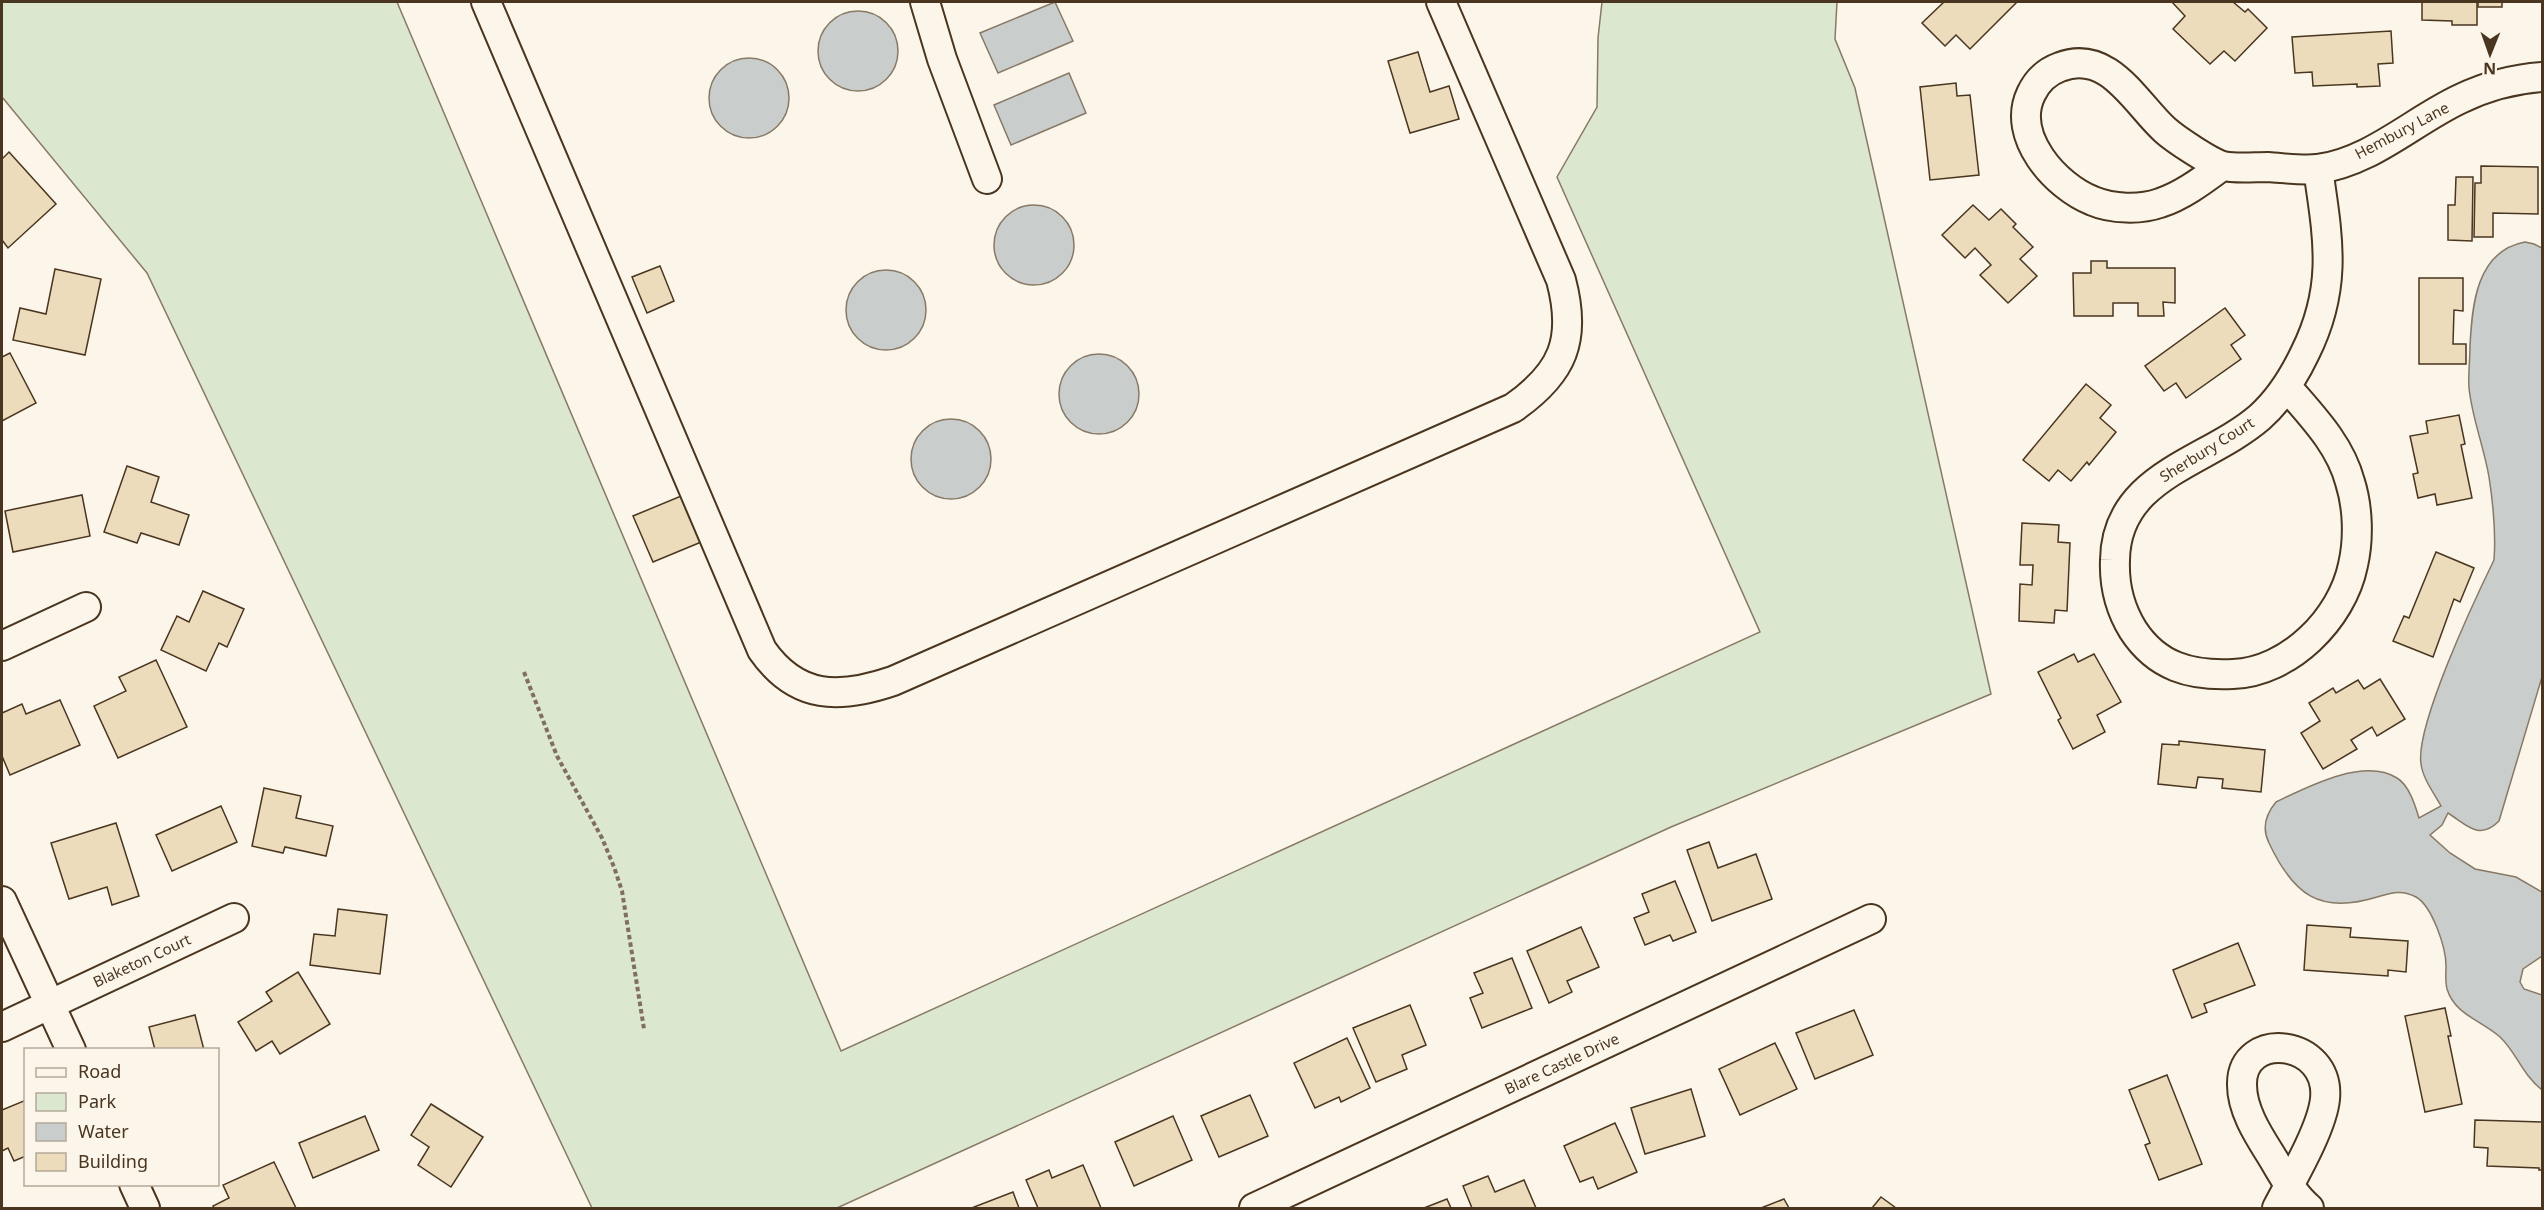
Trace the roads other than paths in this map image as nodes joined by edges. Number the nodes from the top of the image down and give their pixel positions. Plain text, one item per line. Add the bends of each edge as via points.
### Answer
1 (486, 2) edge
2 (925, 2) edge
3 (1441, 2) edge
4 (2542, 77) edge
5 (2222, 166) junction
6 (2318, 169) junction
7 (987, 179) dead end
8 (2287, 387) junction
9 (86, 607) dead end
10 (2, 646) edge
11 (2, 901) edge
12 (234, 918) dead end
13 (1871, 919) dead end
14 (50, 1004) junction
15 (2, 1026) edge
16 (70, 1048) edge
17 (134, 1186) edge
18 (2284, 1197) edge
19 (145, 1209) edge
20 (1254, 1209) edge
21 (2309, 1209) edge

1 - 3 street via 762,650 789,679 807,688 849,693 893,681 1513,408 1550,377 1559,362 1568,330 1568,304
2 - 7 street
4 - 6 street, Hembury Lane via 2490,87 2367,152
5 - 5 street via 2164,130 2130,91 2099,68 2065,65 2050,71 2036,84 2029,99 2029,134 2039,156 2058,178 2094,201 2128,207 2159,204
5 - 6 street, Hembury Lane
6 - 8 street, Sherbury Court via 2327,233 2326,297 2306,352
8 - 8 street, Sherbury Court via 2261,416 2238,433 2150,486 2120,524 2115,569 2122,606 2145,648 2164,662 2211,675 2262,668 2310,638 2344,591 2356,543 2351,483 2335,448
9 - 10 street
11 - 14 street
12 - 14 street, Blaketon Court
13 - 20 street, Blare Castle Drive
14 - 15 street, Blaketon Court
14 - 16 street
17 - 19 street
18 - 21 street

